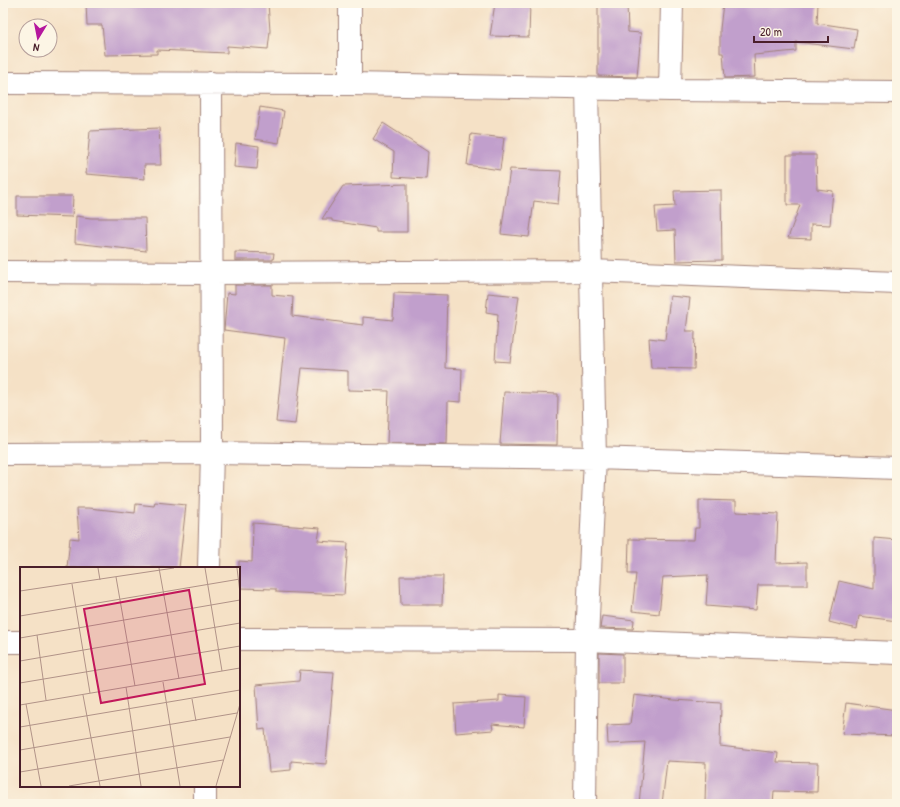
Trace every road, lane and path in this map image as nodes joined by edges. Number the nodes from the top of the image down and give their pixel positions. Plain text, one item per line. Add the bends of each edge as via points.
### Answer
1 (350, 3) edge
2 (672, 3) edge
3 (3, 83) edge
4 (211, 83) junction
5 (350, 84) junction
6 (587, 89) junction
7 (670, 90) junction
8 (897, 92) edge
9 (591, 271) junction
10 (3, 272) edge
11 (211, 272) junction
12 (897, 283) edge
13 (212, 453) junction
14 (3, 454) edge
15 (595, 458) junction
16 (897, 468) edge
17 (209, 567) edge
18 (240, 639) edge
19 (587, 640) junction
20 (3, 642) edge
21 (20, 642) edge
22 (897, 653) edge
23 (205, 787) edge
24 (205, 804) edge
25 (585, 804) edge

1 - 5 street
2 - 7 street
3 - 4 street
4 - 5 street
4 - 11 street
5 - 6 street
6 - 7 street
6 - 9 street
7 - 8 street
9 - 11 street
9 - 12 street
9 - 15 street
10 - 11 street
11 - 13 street
13 - 14 street
13 - 15 street
13 - 17 street
15 - 16 street
15 - 19 street
18 - 19 street
19 - 22 street
19 - 25 street
20 - 21 street
23 - 24 street

